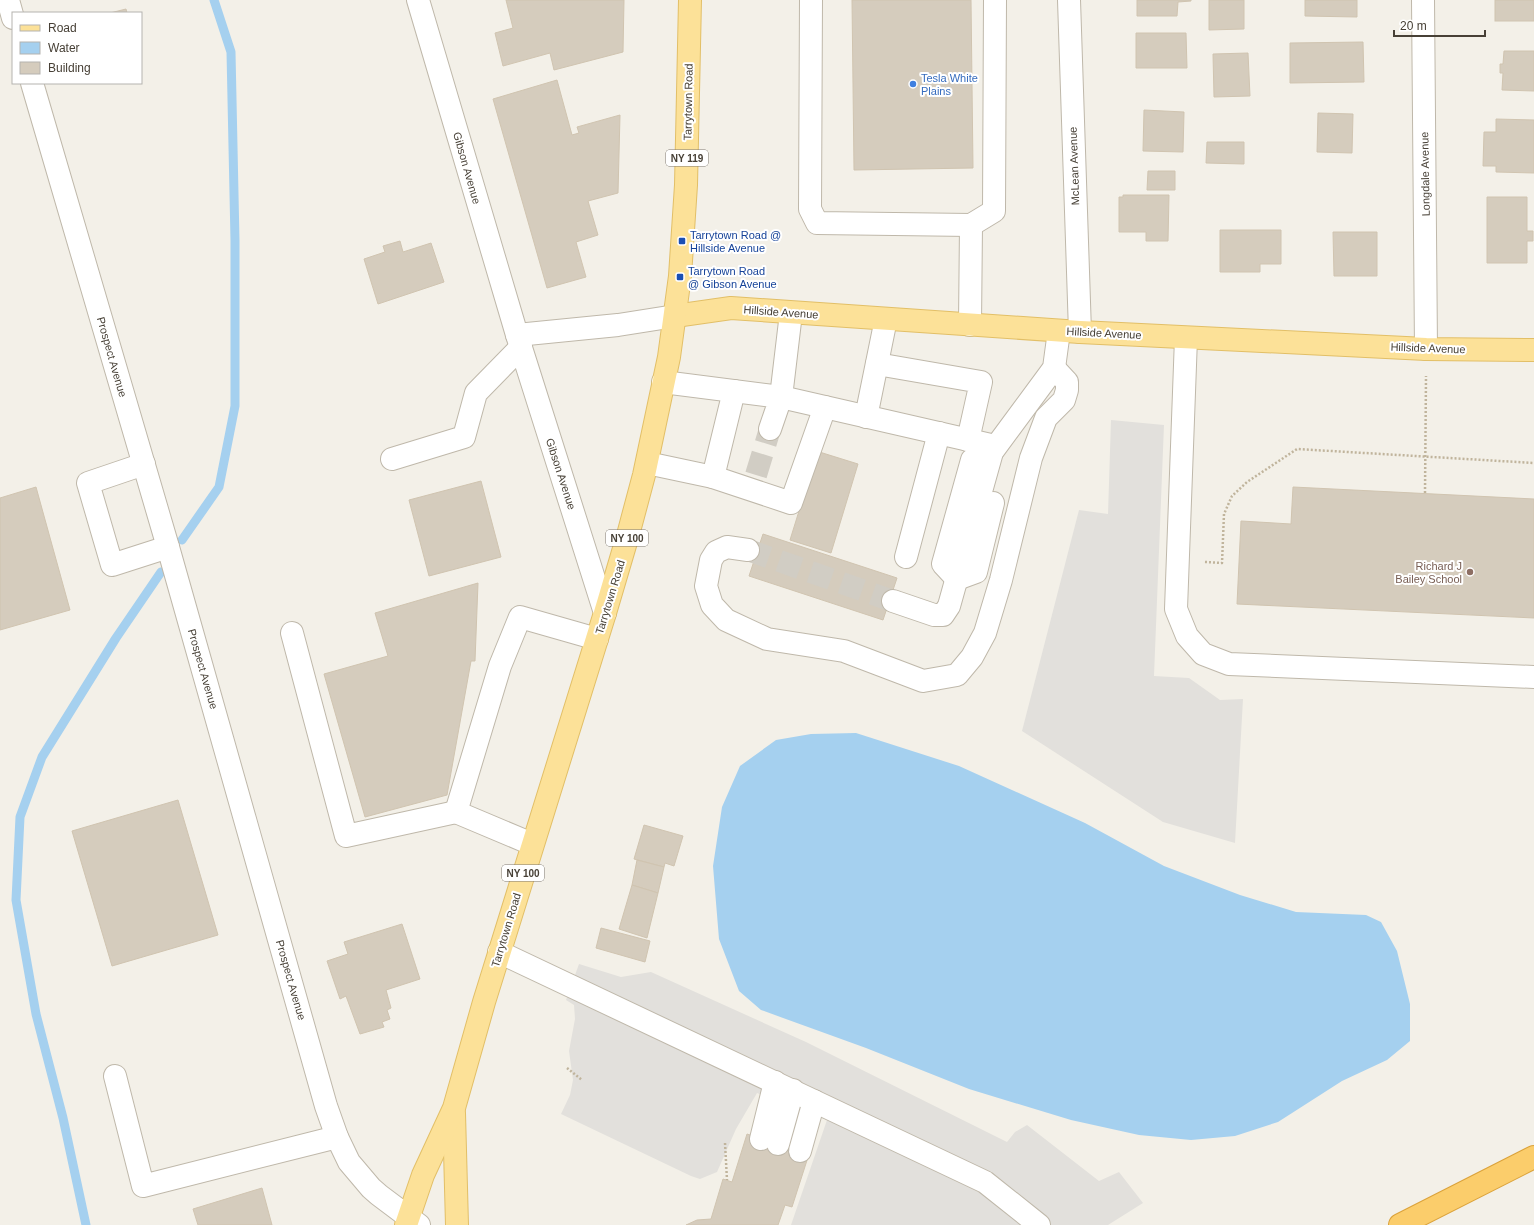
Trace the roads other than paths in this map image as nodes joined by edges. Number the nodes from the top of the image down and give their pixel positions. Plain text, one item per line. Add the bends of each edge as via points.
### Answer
1 (8, 0) edge
2 (418, 0) edge
3 (690, 0) edge
4 (811, 0) edge
5 (995, 0) edge
6 (1069, 0) edge
7 (1423, 0) edge
8 (12, 14) edge
9 (32, 84) edge
10 (971, 226) junction
11 (791, 313) junction
12 (675, 316) junction
13 (886, 319) junction
14 (970, 325) junction
15 (1069, 332) junction
16 (1186, 338) junction
17 (519, 341) junction
18 (1426, 349) junction
19 (1534, 350) edge
20 (877, 364) junction
21 (1054, 368) junction
22 (664, 382) junction
23 (734, 391) junction
24 (781, 397) junction
25 (825, 407) junction
26 (866, 417) junction
27 (770, 429) tunnel mouth
28 (939, 433) junction
29 (968, 440) junction
30 (993, 449) junction
31 (392, 459) dead end
32 (647, 463) junction
33 (144, 464) junction
34 (713, 477) junction
35 (168, 547) junction
36 (748, 550) tunnel mouth
37 (906, 557) dead end
38 (957, 579) junction
39 (893, 601) tunnel mouth
40 (606, 613) junction
41 (292, 633) dead end
42 (597, 639) junction
43 (1534, 677) edge
44 (456, 812) junction
45 (532, 844) junction
46 (499, 952) junction
47 (115, 1076) dead end
48 (784, 1086) junction
49 (814, 1101) junction
50 (454, 1108) junction
51 (337, 1138) junction
52 (769, 1142) dead end
53 (800, 1151) dead end
54 (1534, 1157) edge
55 (411, 1222) edge
56 (457, 1225) edge
57 (1039, 1225) edge
58 (1400, 1225) edge

1 - 8 street
2 - 17 street, Gibson Avenue
3 - 12 main road, Tarrytown Road / NY 119 via 686,185
4 - 10 street via 810,209 817,223
5 - 10 street via 994,211
6 - 15 street, McLean Avenue
7 - 18 street, Longdale Avenue
9 - 33 street, Prospect Avenue
10 - 14 street
11 - 12 main road, Hillside Avenue via 731,308
11 - 13 main road, Hillside Avenue
11 - 24 street
12 - 17 street
12 - 22 main road, Tarrytown Road / NY 100
13 - 14 main road, Hillside Avenue
13 - 20 street
14 - 15 main road, Hillside Avenue
15 - 16 main road, Hillside Avenue
15 - 21 street, McLean Avenue
16 - 18 main road, Hillside Avenue
16 - 43 street via 1176,609 1187,636 1203,654 1229,664
17 - 31 street via 476,393 464,437
17 - 40 street, Gibson Avenue
18 - 19 main road, Hillside Avenue
20 - 26 street
20 - 29 street via 981,382
21 - 30 street
21 - 36 street via 1067,382 1064,400 1046,418 1031,458 1001,580 985,633 972,657 956,674 923,681 844,650 767,639 726,620 712,605 706,586 711,560 716,552 727,548
22 - 23 street
22 - 32 main road, Tarrytown Road / NY 100
23 - 24 street
23 - 34 street
24 - 25 street
24 - 27 street
25 - 26 street
25 - 34 street via 790,503 753,482
26 - 28 street
28 - 29 street
28 - 37 street
29 - 30 street
30 - 38 street via 1002,468 976,572
30 - 38 street via 972,460 943,564
32 - 34 street
32 - 40 main road, Tarrytown Road / NY 100
33 - 35 street, Prospect Avenue
33 - 35 street via 88,483 112,566
35 - 51 street, Prospect Avenue
38 - 39 street via 949,606 943,615 934,615
40 - 42 main road, Tarrytown Road / NY 100
41 - 44 street via 346,836
42 - 44 street via 520,616 500,666
42 - 45 main road, Tarrytown Road / NY 100
44 - 45 street
45 - 46 main road, Tarrytown Road / NY 100
46 - 48 street
46 - 50 main road, Tarrytown Road / NY 100
47 - 51 street via 143,1186
48 - 49 street
48 - 52 street
49 - 53 street
49 - 57 street via 985,1182
50 - 55 main road, Tarrytown Road / NY 100 via 423,1175
50 - 56 main road, Tarrytown Road / NY 100
51 - 55 street, Prospect Avenue via 348,1162 371,1188
54 - 58 highway

